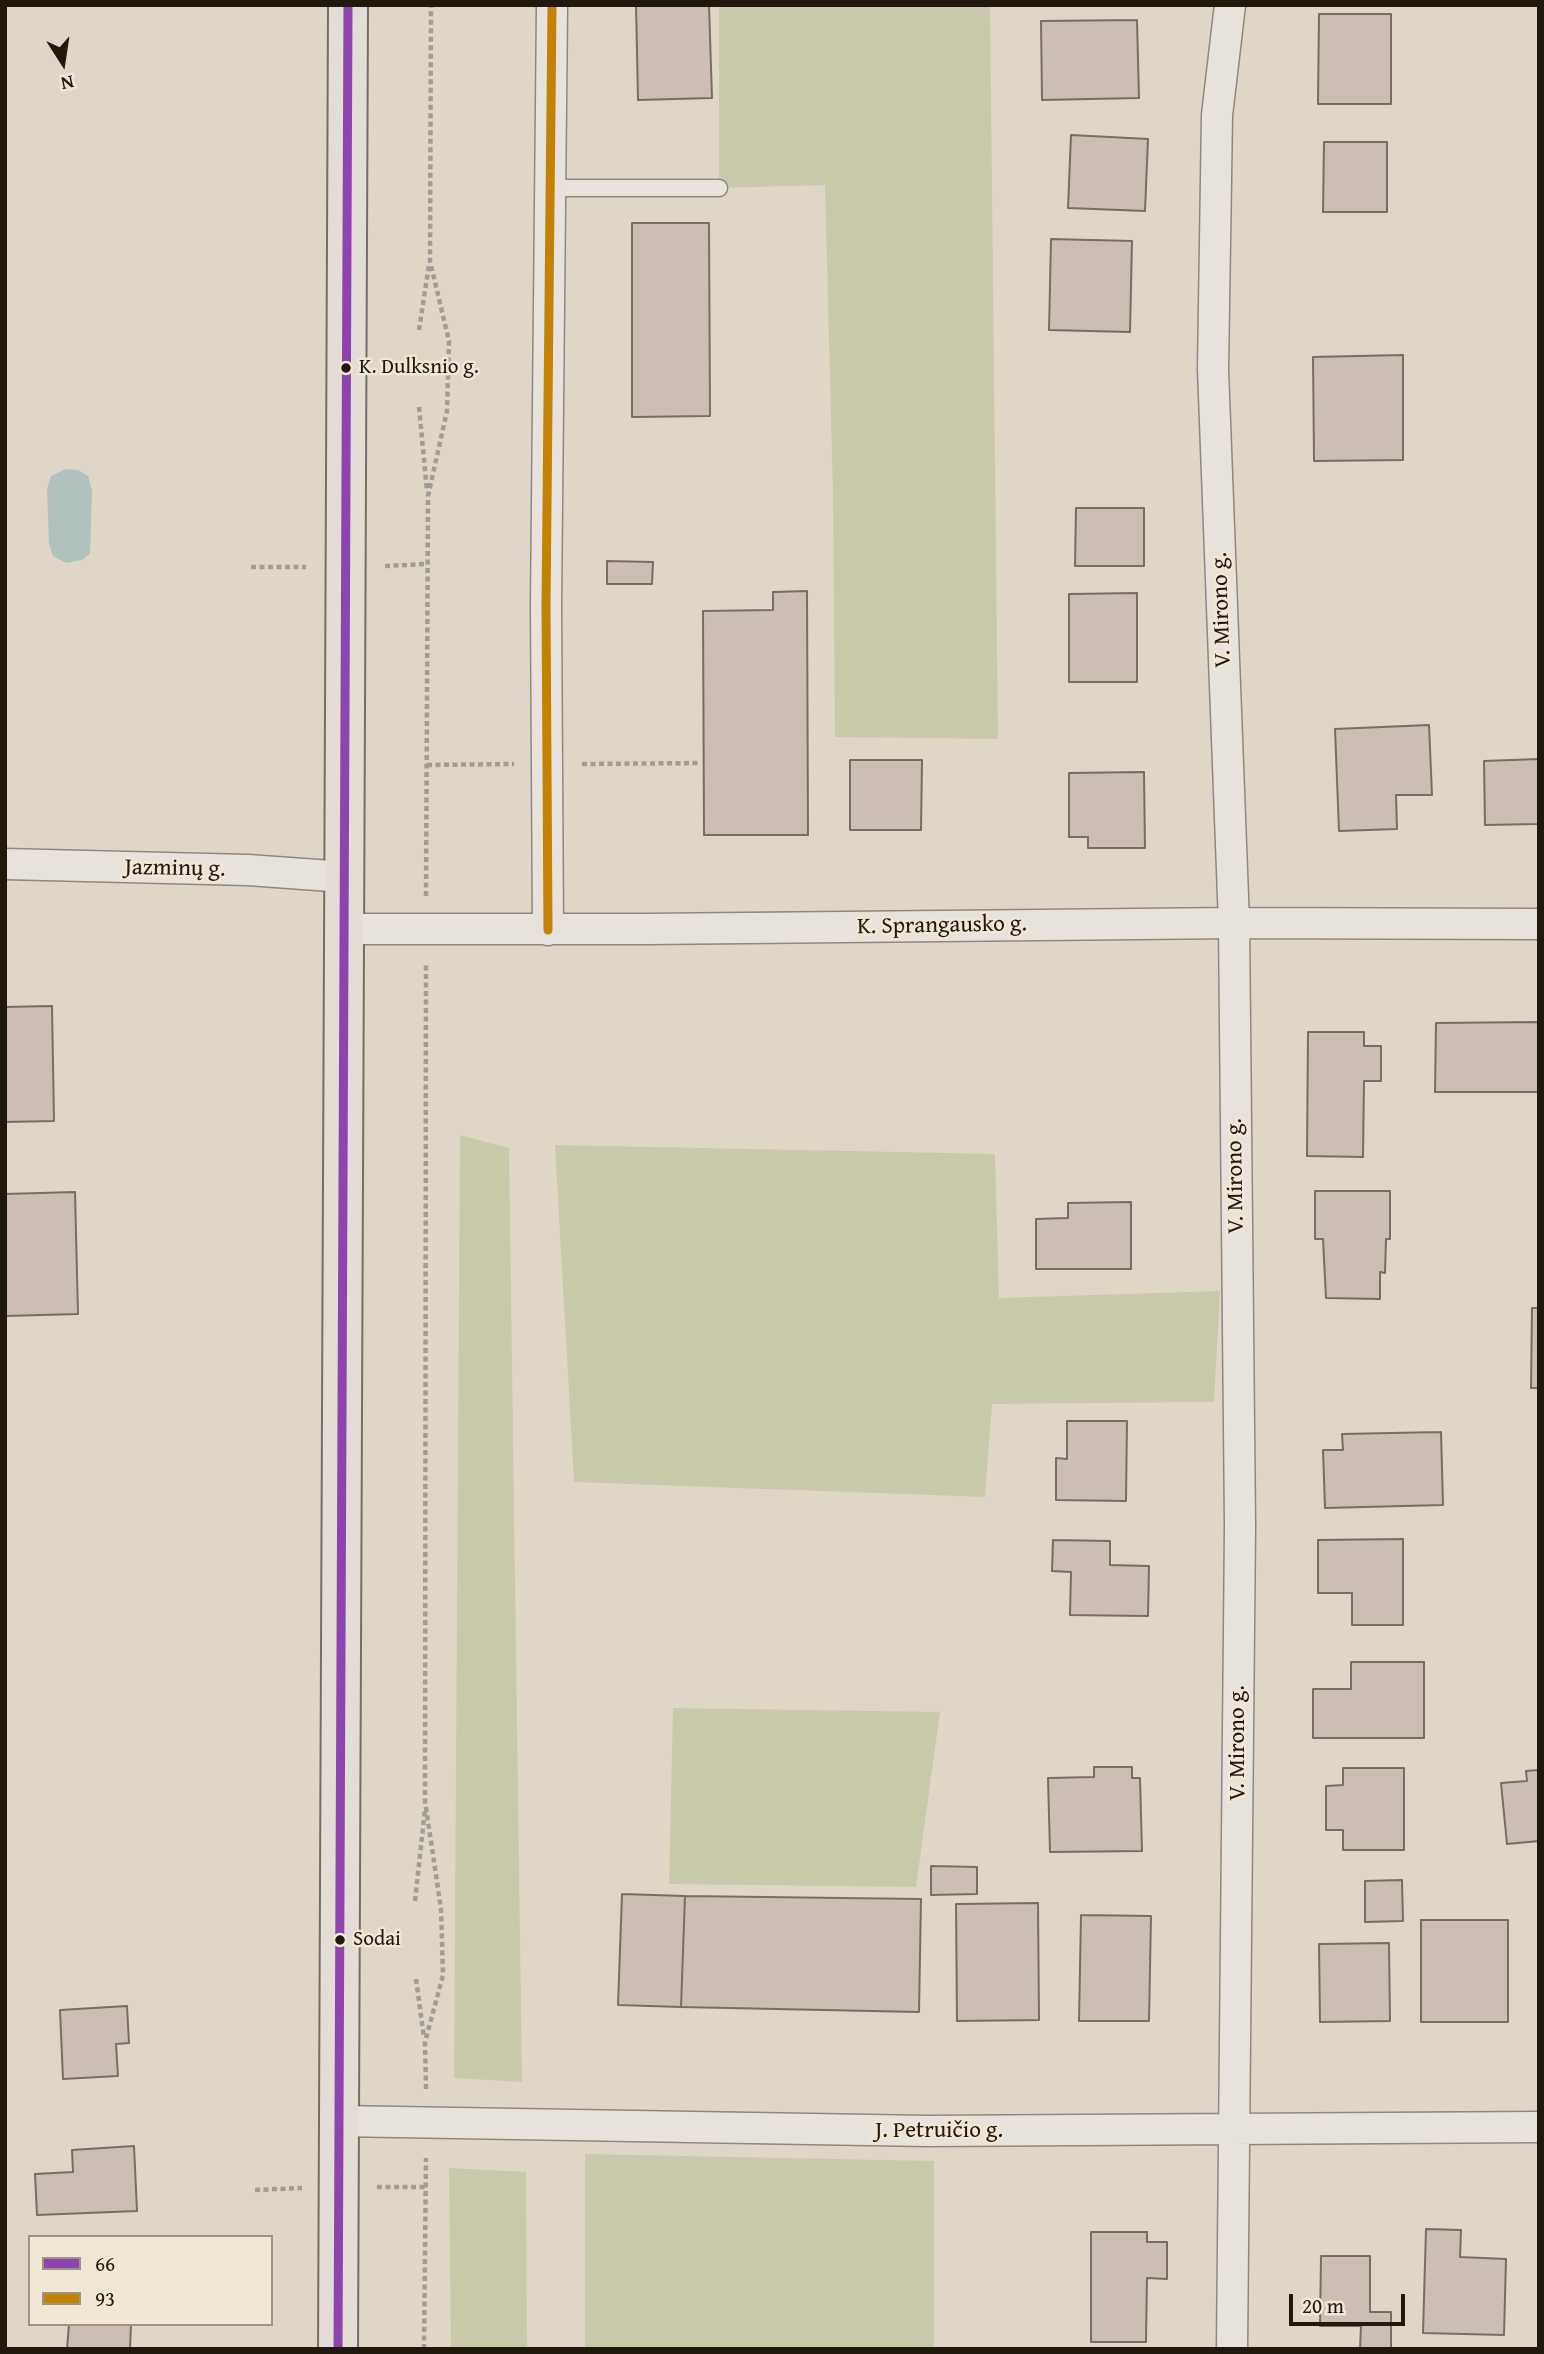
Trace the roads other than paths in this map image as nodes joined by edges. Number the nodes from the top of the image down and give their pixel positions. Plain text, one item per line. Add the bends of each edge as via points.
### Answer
1 (348, 5) edge
2 (552, 5) edge
3 (1230, 5) edge
4 (550, 188) junction
5 (719, 188) dead end
6 (5, 864) edge
7 (345, 877) junction
8 (1234, 923) junction
9 (1539, 924) edge
10 (344, 929) junction
11 (548, 930) junction
12 (338, 2121) junction
13 (1539, 2127) edge
14 (1235, 2128) junction
15 (338, 2349) edge
16 (1232, 2349) edge

1 - 7 main road
2 - 4 street
3 - 8 street, V. Mirono g. via 1217,115 1213,369
4 - 5 lane
4 - 11 street
6 - 7 street, Jazminų g.
7 - 10 main road
8 - 9 street, K. Sprangausko g.
8 - 11 street, K. Sprangausko g.
8 - 14 street, V. Mirono g. via 1240,1526
10 - 11 street, K. Sprangausko g.
10 - 12 main road
12 - 14 street, J. Petruičio g. via 928,2132
12 - 15 main road
13 - 14 street, J. Petruičio g.
14 - 16 street, V. Mirono g.

